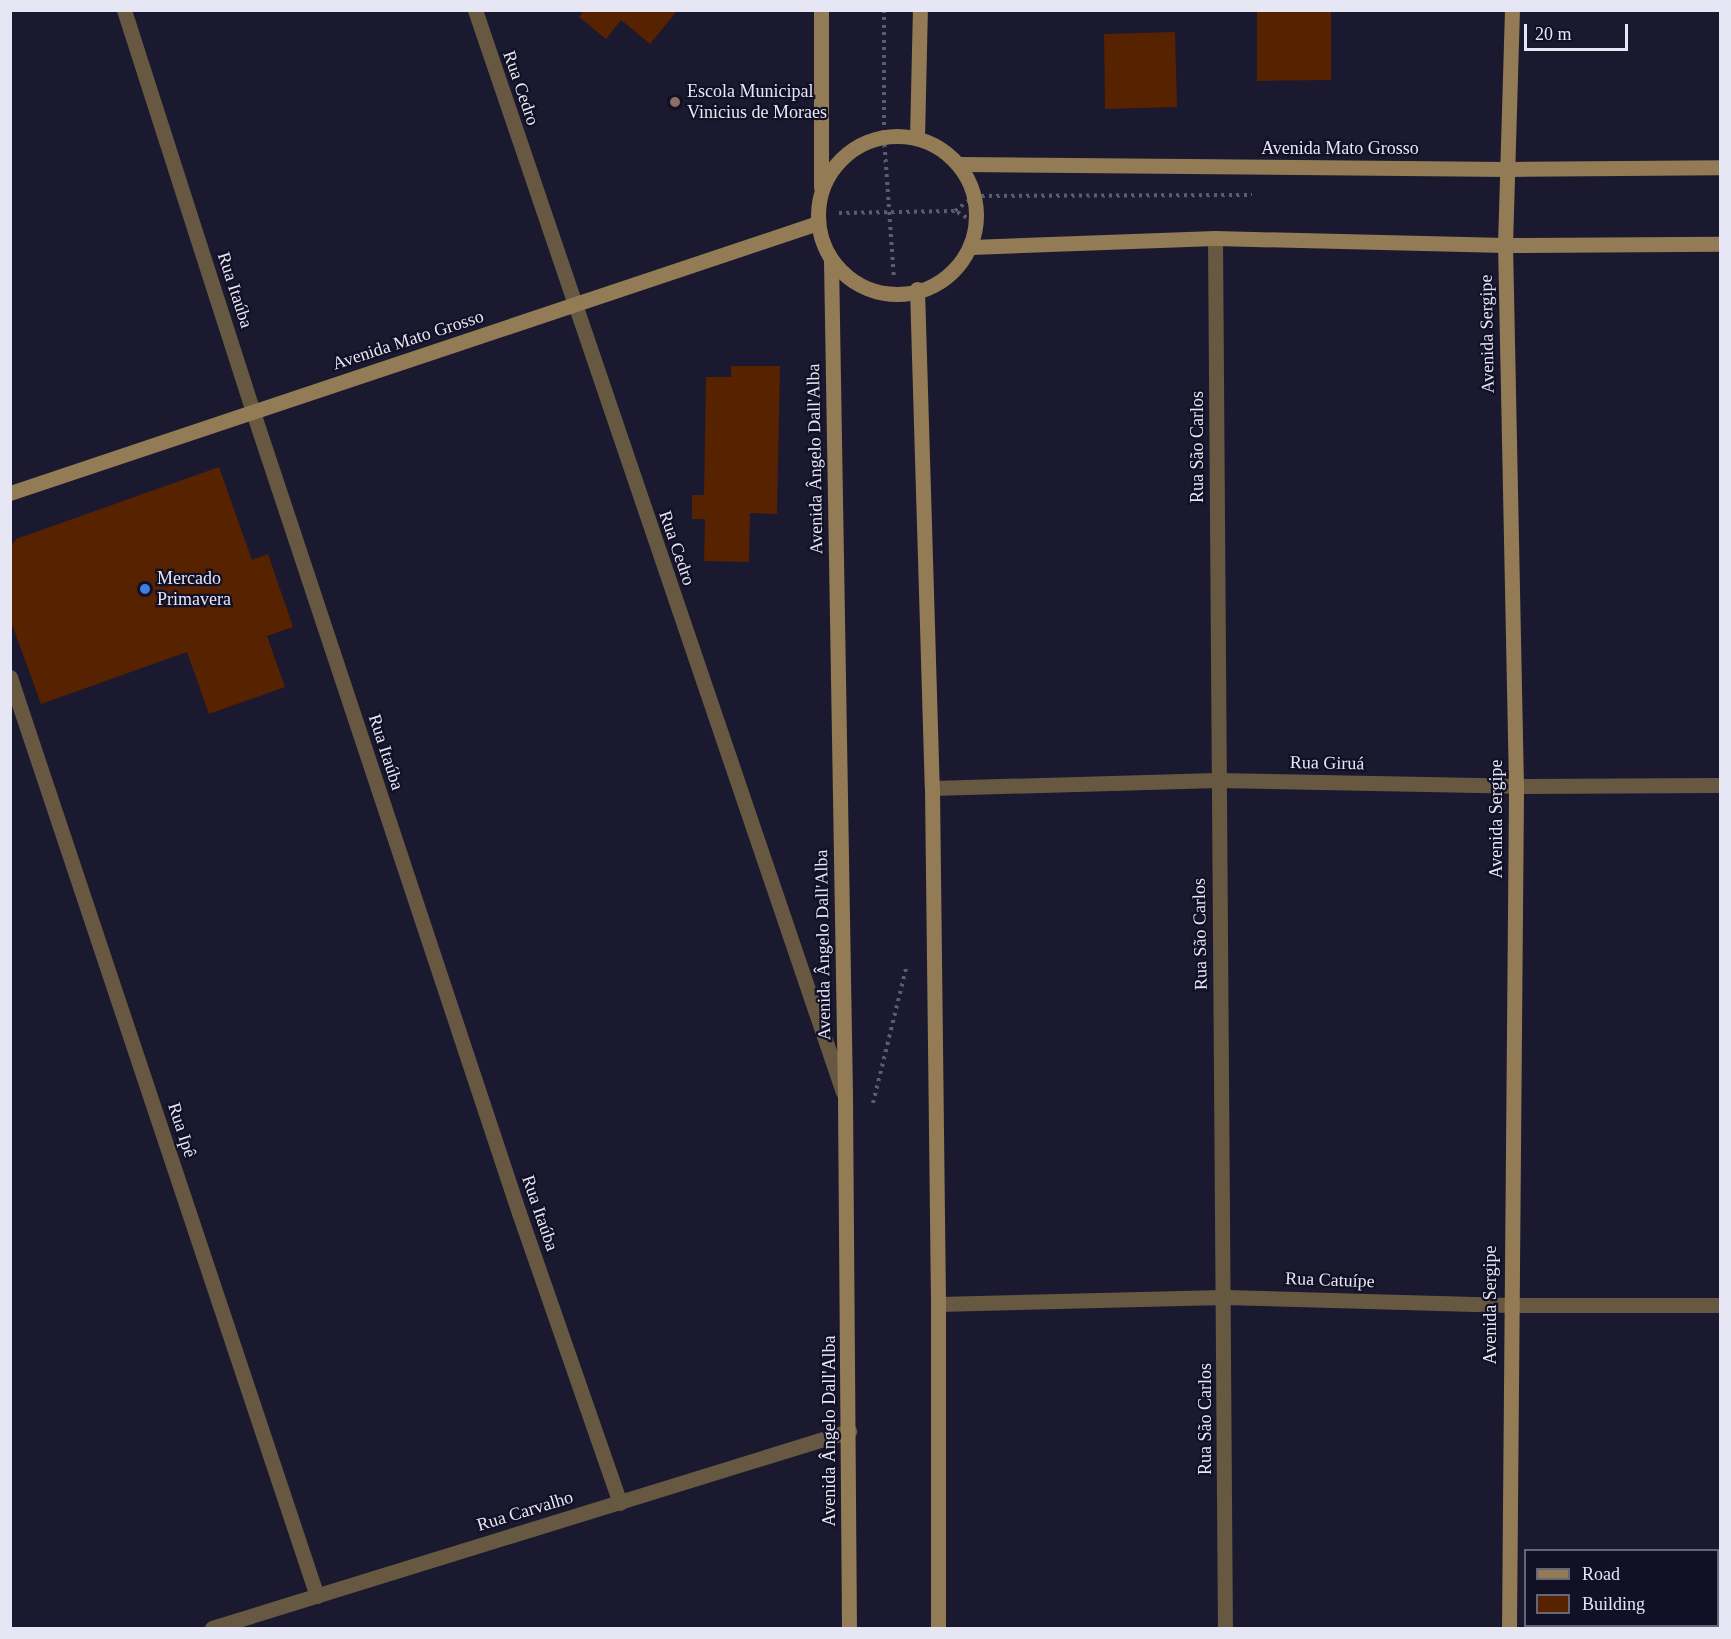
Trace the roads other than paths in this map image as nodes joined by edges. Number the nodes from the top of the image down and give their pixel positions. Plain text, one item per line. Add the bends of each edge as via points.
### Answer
1 (124, 10) edge
2 (475, 10) edge
3 (821, 10) edge
4 (920, 10) edge
5 (1512, 10) edge
6 (917, 138) junction
7 (959, 164) junction
8 (1720, 167) edge
9 (1509, 169) junction
10 (821, 195) junction
11 (818, 218) junction
12 (1215, 238) junction
13 (1720, 244) edge
14 (1505, 245) junction
15 (971, 247) junction
16 (831, 260) junction
17 (917, 289) junction
18 (573, 305) junction
19 (253, 412) junction
20 (10, 493) edge
21 (10, 676) edge
22 (1217, 780) junction
23 (1720, 785) edge
24 (1516, 786) junction
25 (933, 788) junction
26 (845, 1098) junction
27 (1224, 1297) junction
28 (938, 1304) junction
29 (1510, 1305) junction
30 (1720, 1305) edge
31 (849, 1431) junction
32 (620, 1503) junction
33 (317, 1596) junction
34 (213, 1629) edge
35 (849, 1629) edge
36 (938, 1629) edge
37 (1225, 1629) edge
38 (1509, 1629) edge

1 - 19 street, Rua Itaúba
2 - 18 street, Rua Cedro
3 - 10 street
4 - 6 street
5 - 9 street, Avenida Sergipe
6 - 7 street via 948,153
6 - 10 street via 884,137 862,144 830,174
7 - 9 street, Avenida Mato Grosso
7 - 15 street via 974,196 976,223
8 - 9 street, Avenida Mato Grosso
9 - 14 street, Avenida Sergipe
10 - 11 street
11 - 16 street via 822,243
11 - 18 street, Avenida Mato Grosso
12 - 14 street
12 - 15 street
12 - 22 street, Rua São Carlos
13 - 14 street
14 - 24 street, Avenida Sergipe
15 - 17 street via 951,275
16 - 17 street via 870,291 895,295
16 - 26 street, Avenida Ângelo Dall'Alba
17 - 25 street
18 - 19 street, Avenida Mato Grosso
18 - 26 street, Rua Cedro
19 - 20 street, Avenida Mato Grosso
19 - 32 street, Rua Itaúba via 519,1214
21 - 33 street, Rua Ipê
22 - 24 street, Rua Giruá
22 - 25 street, Rua Giruá
22 - 27 street, Rua São Carlos
23 - 24 street, Rua Giruá
24 - 29 street, Avenida Sergipe
25 - 28 street
26 - 31 street, Avenida Ângelo Dall'Alba
27 - 28 street, Rua Catuípe
27 - 29 street, Rua Catuípe
27 - 37 street, Rua São Carlos
28 - 36 street
29 - 30 street, Rua Catuípe
29 - 38 street, Avenida Sergipe
31 - 32 street, Rua Carvalho
31 - 35 street, Avenida Ângelo Dall'Alba
32 - 33 street, Rua Carvalho
33 - 34 street, Rua Carvalho

